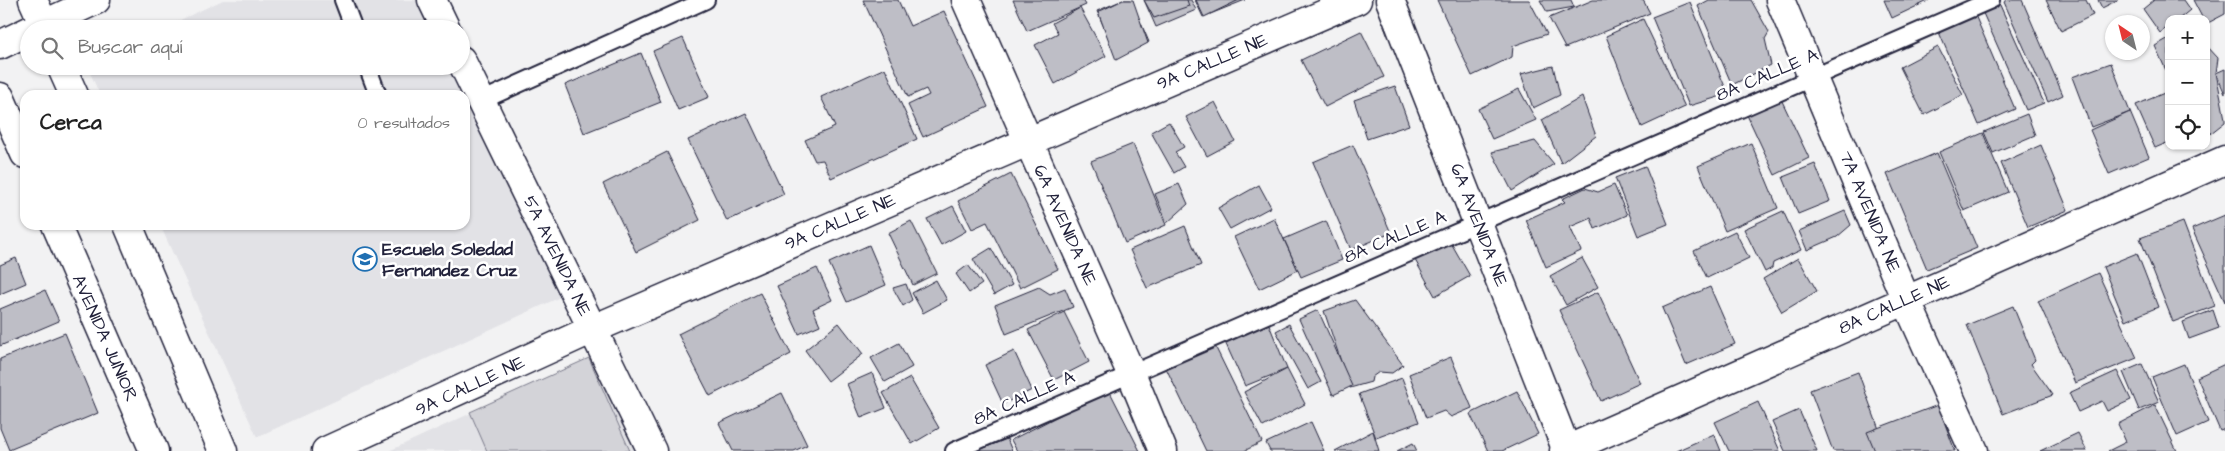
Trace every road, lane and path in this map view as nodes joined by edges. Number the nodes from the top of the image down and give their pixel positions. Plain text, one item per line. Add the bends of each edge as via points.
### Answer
1 (96, 0) edge
2 (343, 0) edge
3 (432, 0) edge
4 (706, 0) edge
5 (966, 0) edge
6 (1357, 0) edge
7 (1390, 0) edge
8 (1780, 0) edge
9 (1991, 0) edge
10 (45, 20) edge
11 (351, 20) edge
12 (442, 20) edge
13 (20, 33) edge
14 (0, 45) edge
15 (66, 75) edge
16 (371, 75) edge
17 (468, 75) edge
18 (1813, 77) junction
19 (72, 90) edge
20 (376, 90) edge
21 (0, 97) edge
22 (481, 101) junction
23 (1027, 141) junction
24 (20, 143) edge
25 (2225, 160) edge
26 (1478, 222) junction
27 (58, 230) edge
28 (130, 230) edge
29 (1906, 300) junction
30 (593, 329) junction
31 (1131, 373) junction
32 (154, 451) edge
33 (223, 451) edge
34 (326, 451) edge
35 (652, 451) edge
36 (954, 451) edge
37 (1163, 451) edge
38 (1566, 451) edge
39 (1974, 451) edge

1 - 10 street
2 - 11 lane
3 - 12 street
4 - 22 lane
5 - 23 street, 6A AVENIDA NE
6 - 23 street, 9A CALLE NE
7 - 26 street, 6A AVENIDA NE
8 - 18 street, 7A AVENIDA NE
9 - 18 lane, 8A CALLE A
13 - 14 street
15 - 19 street
16 - 20 lane
17 - 22 street, 5A AVENIDA NE
18 - 26 lane, 8A CALLE A
18 - 29 street, 7A AVENIDA NE
21 - 24 street
22 - 30 street, 5A AVENIDA NE
23 - 30 street, 9A CALLE NE
23 - 31 street, 6A AVENIDA NE
25 - 29 street, 8A CALLE NE
26 - 31 lane, 8A CALLE A
26 - 38 street, 6A AVENIDA NE
27 - 32 street, AVENIDA JUNIOR
28 - 33 street
29 - 38 street, 8A CALLE NE
29 - 39 street, 7A AVENIDA NE
30 - 34 street, 9A CALLE NE
30 - 35 street, 5A AVENIDA NE
31 - 36 lane, 8A CALLE A
31 - 37 street, 6A AVENIDA NE

